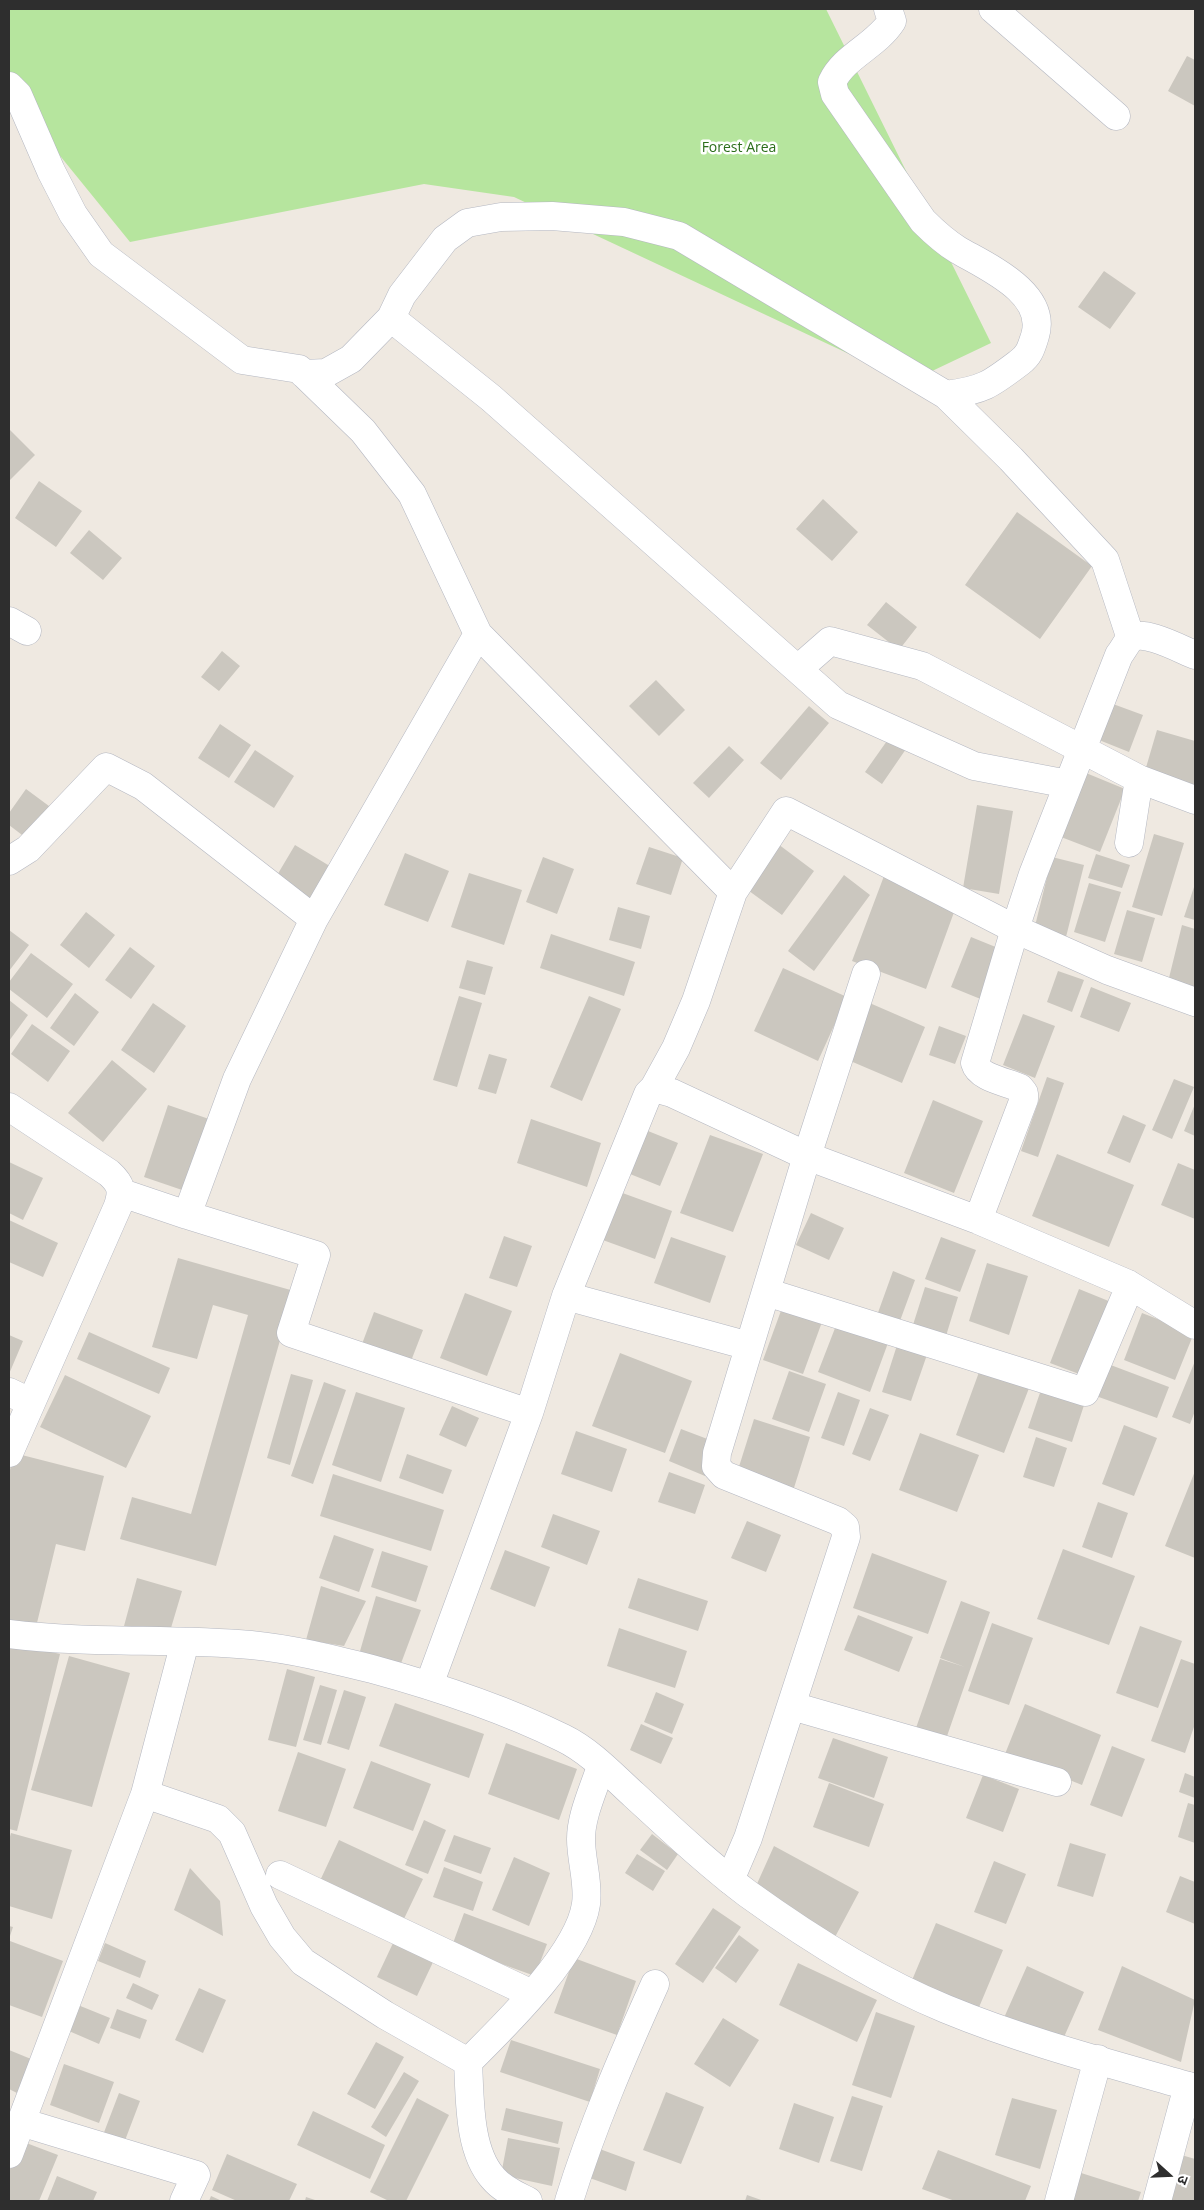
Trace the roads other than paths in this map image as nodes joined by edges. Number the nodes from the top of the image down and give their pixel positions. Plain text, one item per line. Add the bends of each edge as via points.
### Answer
1 (888, 9) edge
2 (994, 9) edge
3 (9, 86) edge
4 (1116, 116) dead end
5 (391, 318) junction
6 (299, 369) junction
7 (946, 395) junction
8 (478, 634) junction
9 (1131, 638) junction
10 (1195, 656) edge
11 (798, 669) junction
12 (1081, 750) junction
13 (1139, 779) junction
14 (1068, 784) junction
15 (1195, 800) edge
16 (1129, 843) dead end
17 (9, 861) edge
18 (733, 892) junction
19 (314, 919) junction
20 (1015, 929) junction
21 (866, 974) dead end
22 (1195, 1002) edge
23 (654, 1088) junction
24 (9, 1107) edge
25 (807, 1156) junction
26 (122, 1193) junction
27 (187, 1215) junction
28 (978, 1220) junction
29 (1128, 1284) junction
30 (766, 1292) junction
31 (566, 1296) junction
32 (1195, 1324) edge
33 (749, 1346) junction
34 (19, 1397) edge
35 (529, 1413) junction
36 (9, 1453) edge
37 (9, 1634) edge
38 (185, 1642) junction
39 (429, 1684) junction
40 (792, 1706) junction
41 (601, 1766) junction
42 (1057, 1782) dead end
43 (145, 1794) junction
44 (280, 1875) dead end
45 (730, 1880) junction
46 (655, 1984) dead end
47 (532, 1994) junction
48 (1098, 2059) junction
49 (468, 2062) junction
50 (1192, 2087) edge
51 (21, 2122) junction
52 (9, 2154) edge
53 (184, 2201) edge
54 (528, 2201) edge
55 (568, 2201) edge
56 (1059, 2201) edge
57 (1157, 2201) edge

1 - 7 street via 892,21 884,34 837,71 832,82 835,94 923,221 939,237 1017,287 1034,309 1036,330 1029,355 990,385
2 - 4 street
3 - 6 street via 18,95 73,214 101,254 242,360
5 - 6 street via 351,359 326,373 304,374
5 - 7 street via 402,295 439,246 467,223 501,217 552,216 624,222 679,236
5 - 11 street via 491,398
6 - 8 street via 363,431 412,494
7 - 9 street via 1105,560
8 - 18 street
8 - 19 street
9 - 10 street via 1139,635 1152,637
9 - 12 street via 1119,654
11 - 12 street via 830,641 922,666
11 - 14 street via 838,705 974,766
12 - 13 street
12 - 14 street
13 - 15 street
13 - 16 street
14 - 20 street
17 - 19 street via 28,849 106,767 143,786
18 - 20 street via 786,811
18 - 23 street via 696,1001
19 - 27 street via 237,1079
20 - 22 street via 1108,970
20 - 28 street via 975,1063 984,1074 1020,1088 1024,1099
21 - 25 street
23 - 25 street via 672,1093
23 - 31 street via 648,1094
24 - 26 street via 109,1173 119,1182
25 - 28 street
25 - 30 street
26 - 27 street
26 - 34 street
27 - 35 street via 316,1255 291,1332
28 - 29 street
29 - 30 street via 1085,1392
29 - 32 street
30 - 33 street
31 - 33 street
31 - 35 street
33 - 40 street via 716,1466 733,1480 838,1521 845,1527 846,1537
34 - 36 street
35 - 39 street
37 - 38 street via 47,1639
38 - 39 street via 290,1650
38 - 43 street
39 - 41 street via 568,1740
40 - 42 street
40 - 45 street via 748,1838
41 - 45 street
41 - 47 street via 581,1839 587,1880 586,1905 566,1950
43 - 49 street via 218,1819 232,1833 264,1906 282,1937 303,1962 385,2015
43 - 51 street
44 - 47 street
45 - 48 street via 828,1948 884,1979 944,2008 996,2028
46 - 55 street via 583,2156
47 - 49 street
48 - 50 street
48 - 56 street
49 - 54 street via 472,2124 483,2164 493,2179
50 - 57 street
51 - 52 street
51 - 53 street via 196,2175

